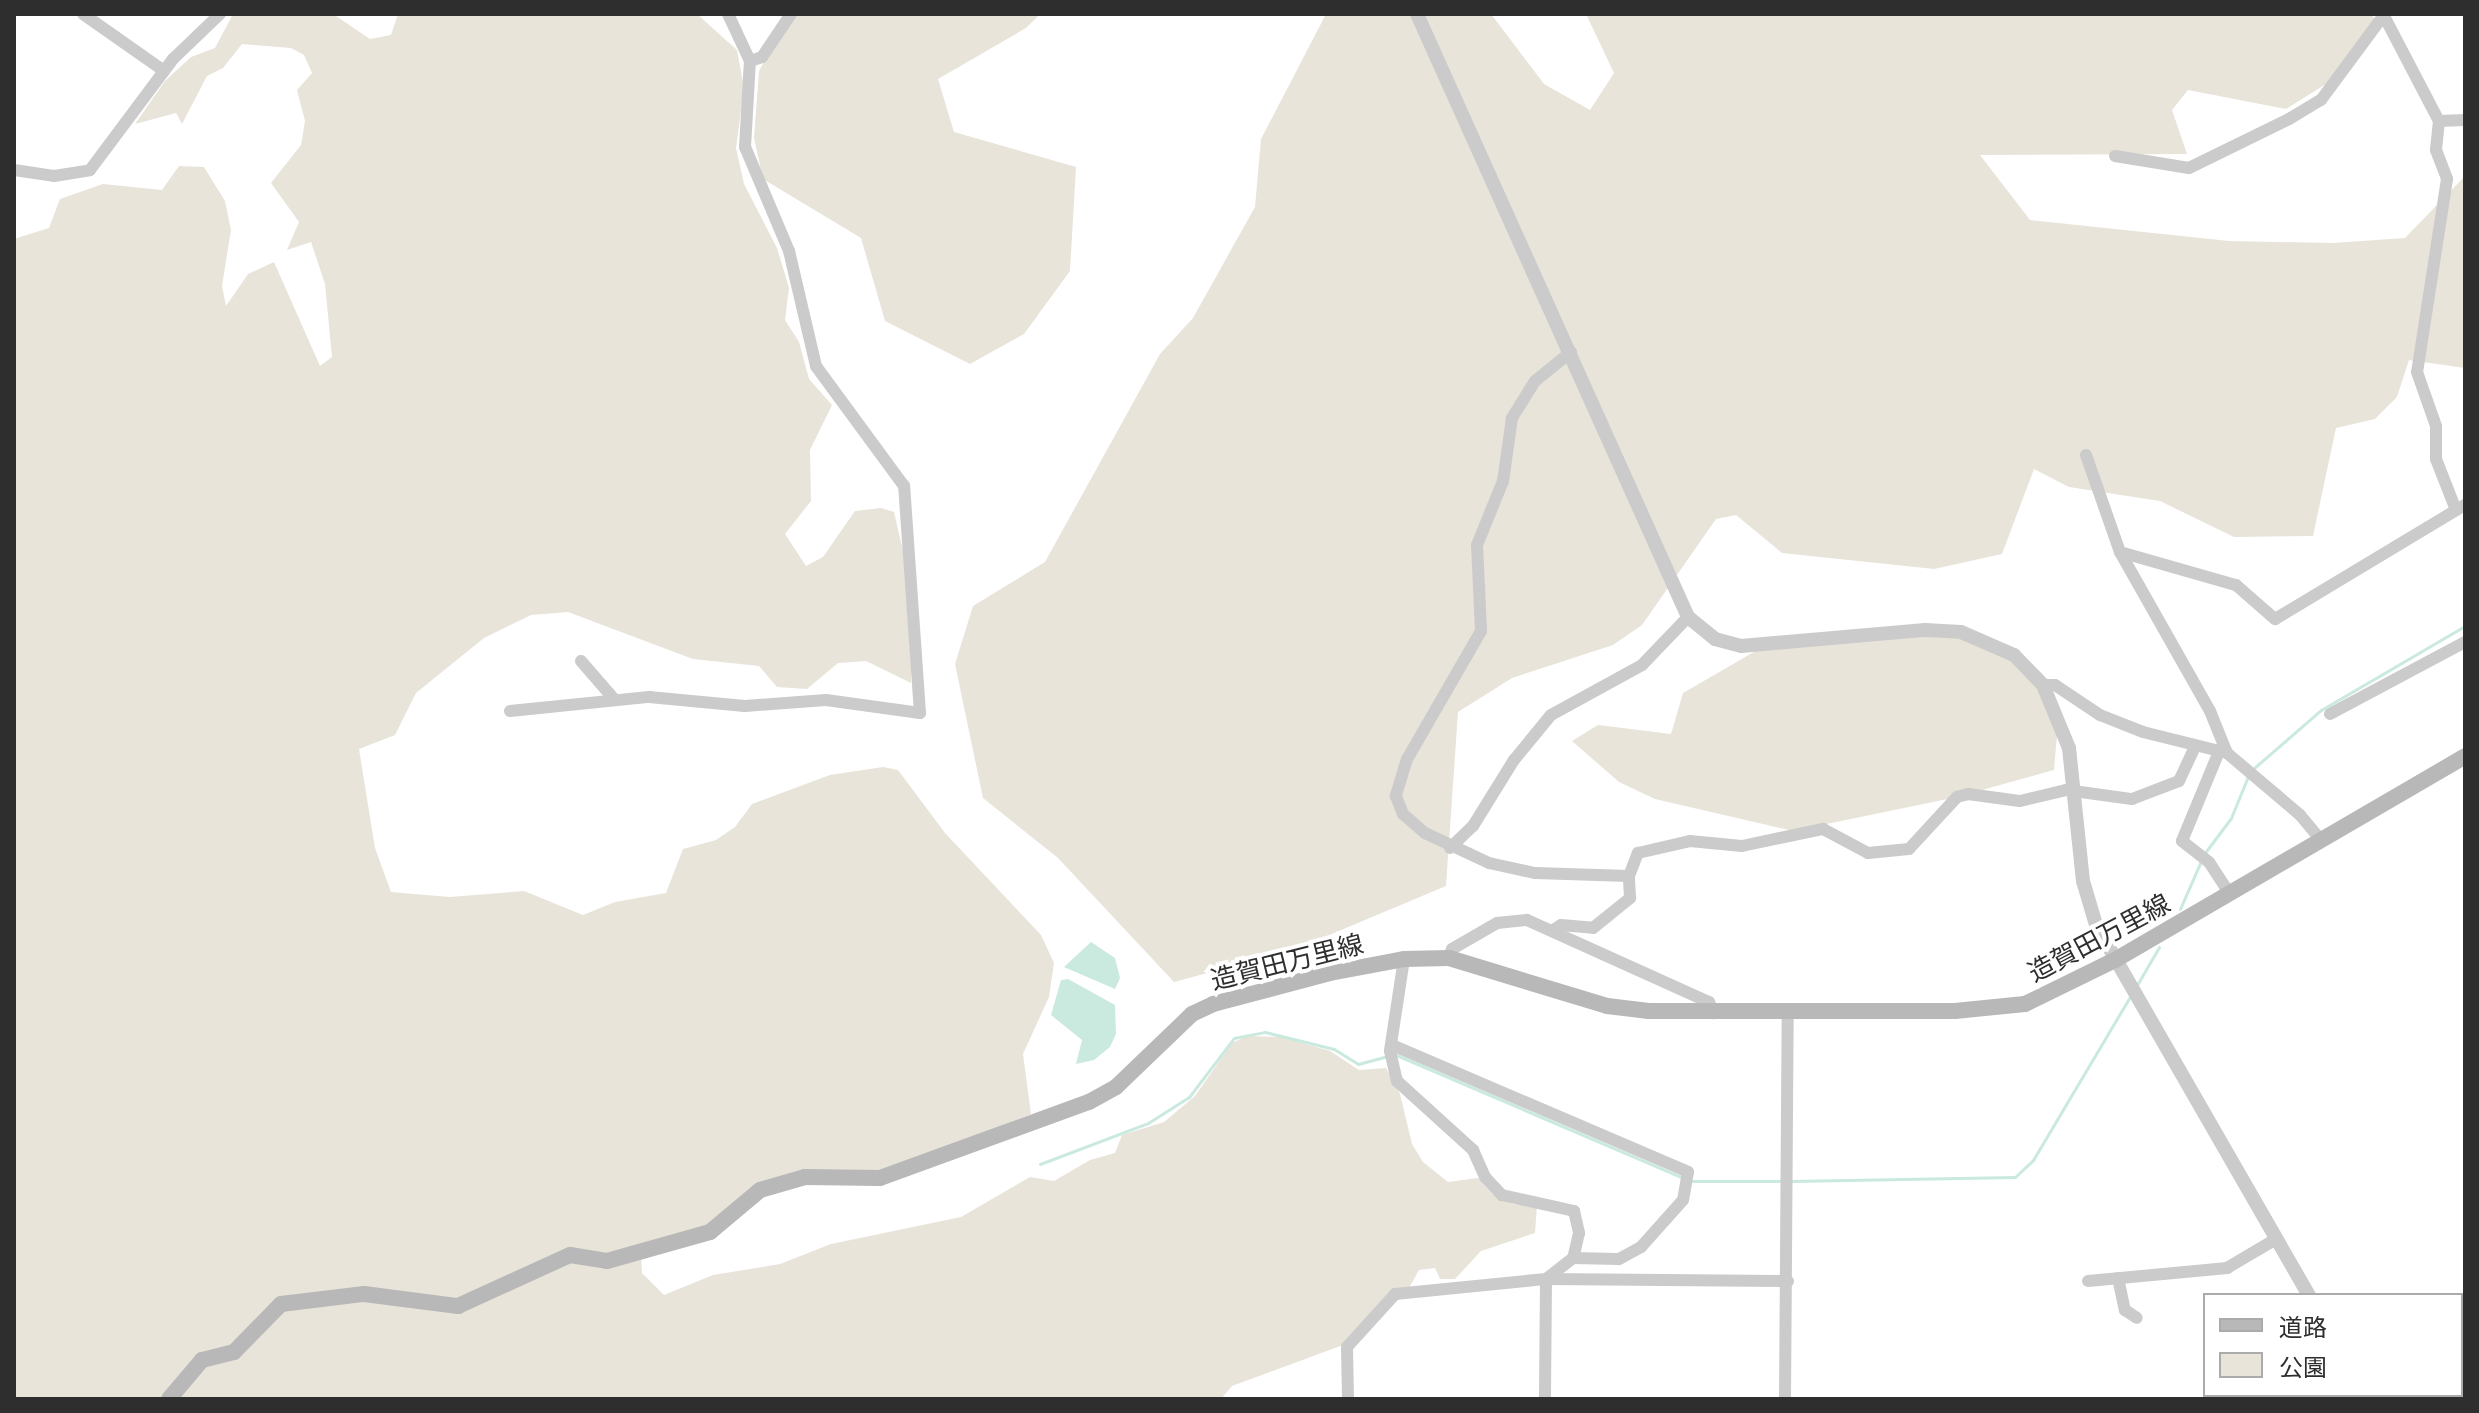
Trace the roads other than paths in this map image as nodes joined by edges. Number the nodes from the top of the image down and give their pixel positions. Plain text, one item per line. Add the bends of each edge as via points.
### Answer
1 (83, 14) edge
2 (220, 14) edge
3 (728, 14) edge
4 (791, 14) edge
5 (1417, 14) edge
6 (2384, 15) edge
7 (750, 61) junction
8 (164, 71) junction
9 (2465, 120) edge
10 (2439, 121) junction
11 (2115, 156) dead end
12 (14, 170) edge
13 (1571, 352) junction
14 (2086, 455) dead end
15 (2460, 507) edge
16 (2120, 552) junction
17 (1688, 617) junction
18 (2465, 642) edge
19 (581, 661) dead end
20 (2043, 685) junction
21 (613, 698) junction
22 (510, 711) dead end
23 (2330, 714) dead end
24 (2195, 747) junction
25 (2223, 753) junction
26 (2465, 756) edge
27 (2074, 791) junction
28 (2320, 839) junction
29 (1450, 848) junction
30 (1629, 876) junction
31 (2229, 893) junction
32 (1553, 930) junction
33 (1449, 958) junction
34 (1404, 959) junction
35 (2115, 960) junction
36 (1788, 1011) junction
37 (1713, 1013) junction
38 (1392, 1045) junction
39 (2276, 1239) junction
40 (1573, 1258) junction
41 (2118, 1278) junction
42 (1546, 1279) junction
43 (1788, 1281) junction
44 (2088, 1281) dead end
45 (2308, 1293) edge
46 (2137, 1318) dead end
47 (169, 1399) edge
48 (1348, 1399) edge
49 (1545, 1399) edge
50 (1785, 1399) edge

1 - 8 street
2 - 8 street
3 - 7 street
4 - 7 street via 762,57
5 - 13 street
6 - 10 street
6 - 11 street via 2321,100 2289,119 2189,168
7 - 21 street via 745,147 789,251 816,366 904,486 920,713 826,700 745,706
8 - 12 street via 90,170 54,176
9 - 10 street
10 - 15 street via 2436,150 2447,179 2417,372 2436,426 2436,459
13 - 17 street via 1641,521
13 - 29 street via 1535,381 1512,418 1503,481 1477,545 1481,631 1399,781 1396,796 1403,814
14 - 16 street
15 - 16 street via 2275,619 2236,585
16 - 25 street via 2210,711
17 - 20 street via 1715,639 1741,646 1925,630 1961,632 2014,655
17 - 29 street via 1642,665 1551,715 1514,760 1473,826
18 - 23 street
19 - 21 street
20 - 24 street via 2055,685 2100,715
20 - 27 street via 2064,728
21 - 22 street
24 - 25 street
24 - 27 street via 2179,781 2149,796 2132,799
25 - 28 street
25 - 31 street via 2182,841 2204,859
26 - 28 main road, 造賀田万里線
27 - 30 street via 2020,801 1957,797 1909,849 1868,853 1823,829 1793,831 1742,846 1690,841 1638,853
27 - 35 street via 2088,906
28 - 31 main road, 造賀田万里線
29 - 30 street via 1535,873
30 - 32 street via 1630,898 1600,923
31 - 35 main road, 造賀田万里線
32 - 33 street via 1512,919 1452,949
32 - 37 street via 1709,1002
33 - 34 main road, 造賀田万里線
33 - 37 main road, 造賀田万里線 via 1607,1006
34 - 38 street
34 - 47 main road, 造賀田万里線 via 1213,1004 1180,1024 1116,1087 1089,1102 880,1178 805,1177 760,1190 710,1232 607,1261 570,1255 458,1306 364,1294 281,1304 234,1352 202,1360
35 - 36 main road, 造賀田万里線 via 2049,995 1997,1009
35 - 39 street
36 - 37 main road, 造賀田万里線
36 - 43 street
38 - 40 street via 1392,1066 1402,1090 1473,1150 1485,1177 1502,1195 1574,1211 1579,1233
38 - 40 street via 1688,1172 1683,1200 1641,1247 1619,1259
39 - 41 street via 2227,1268
39 - 45 street
40 - 42 street
41 - 44 street
41 - 46 street via 2125,1310
42 - 43 street
42 - 48 street via 1395,1294 1347,1347
42 - 49 street
43 - 50 street

